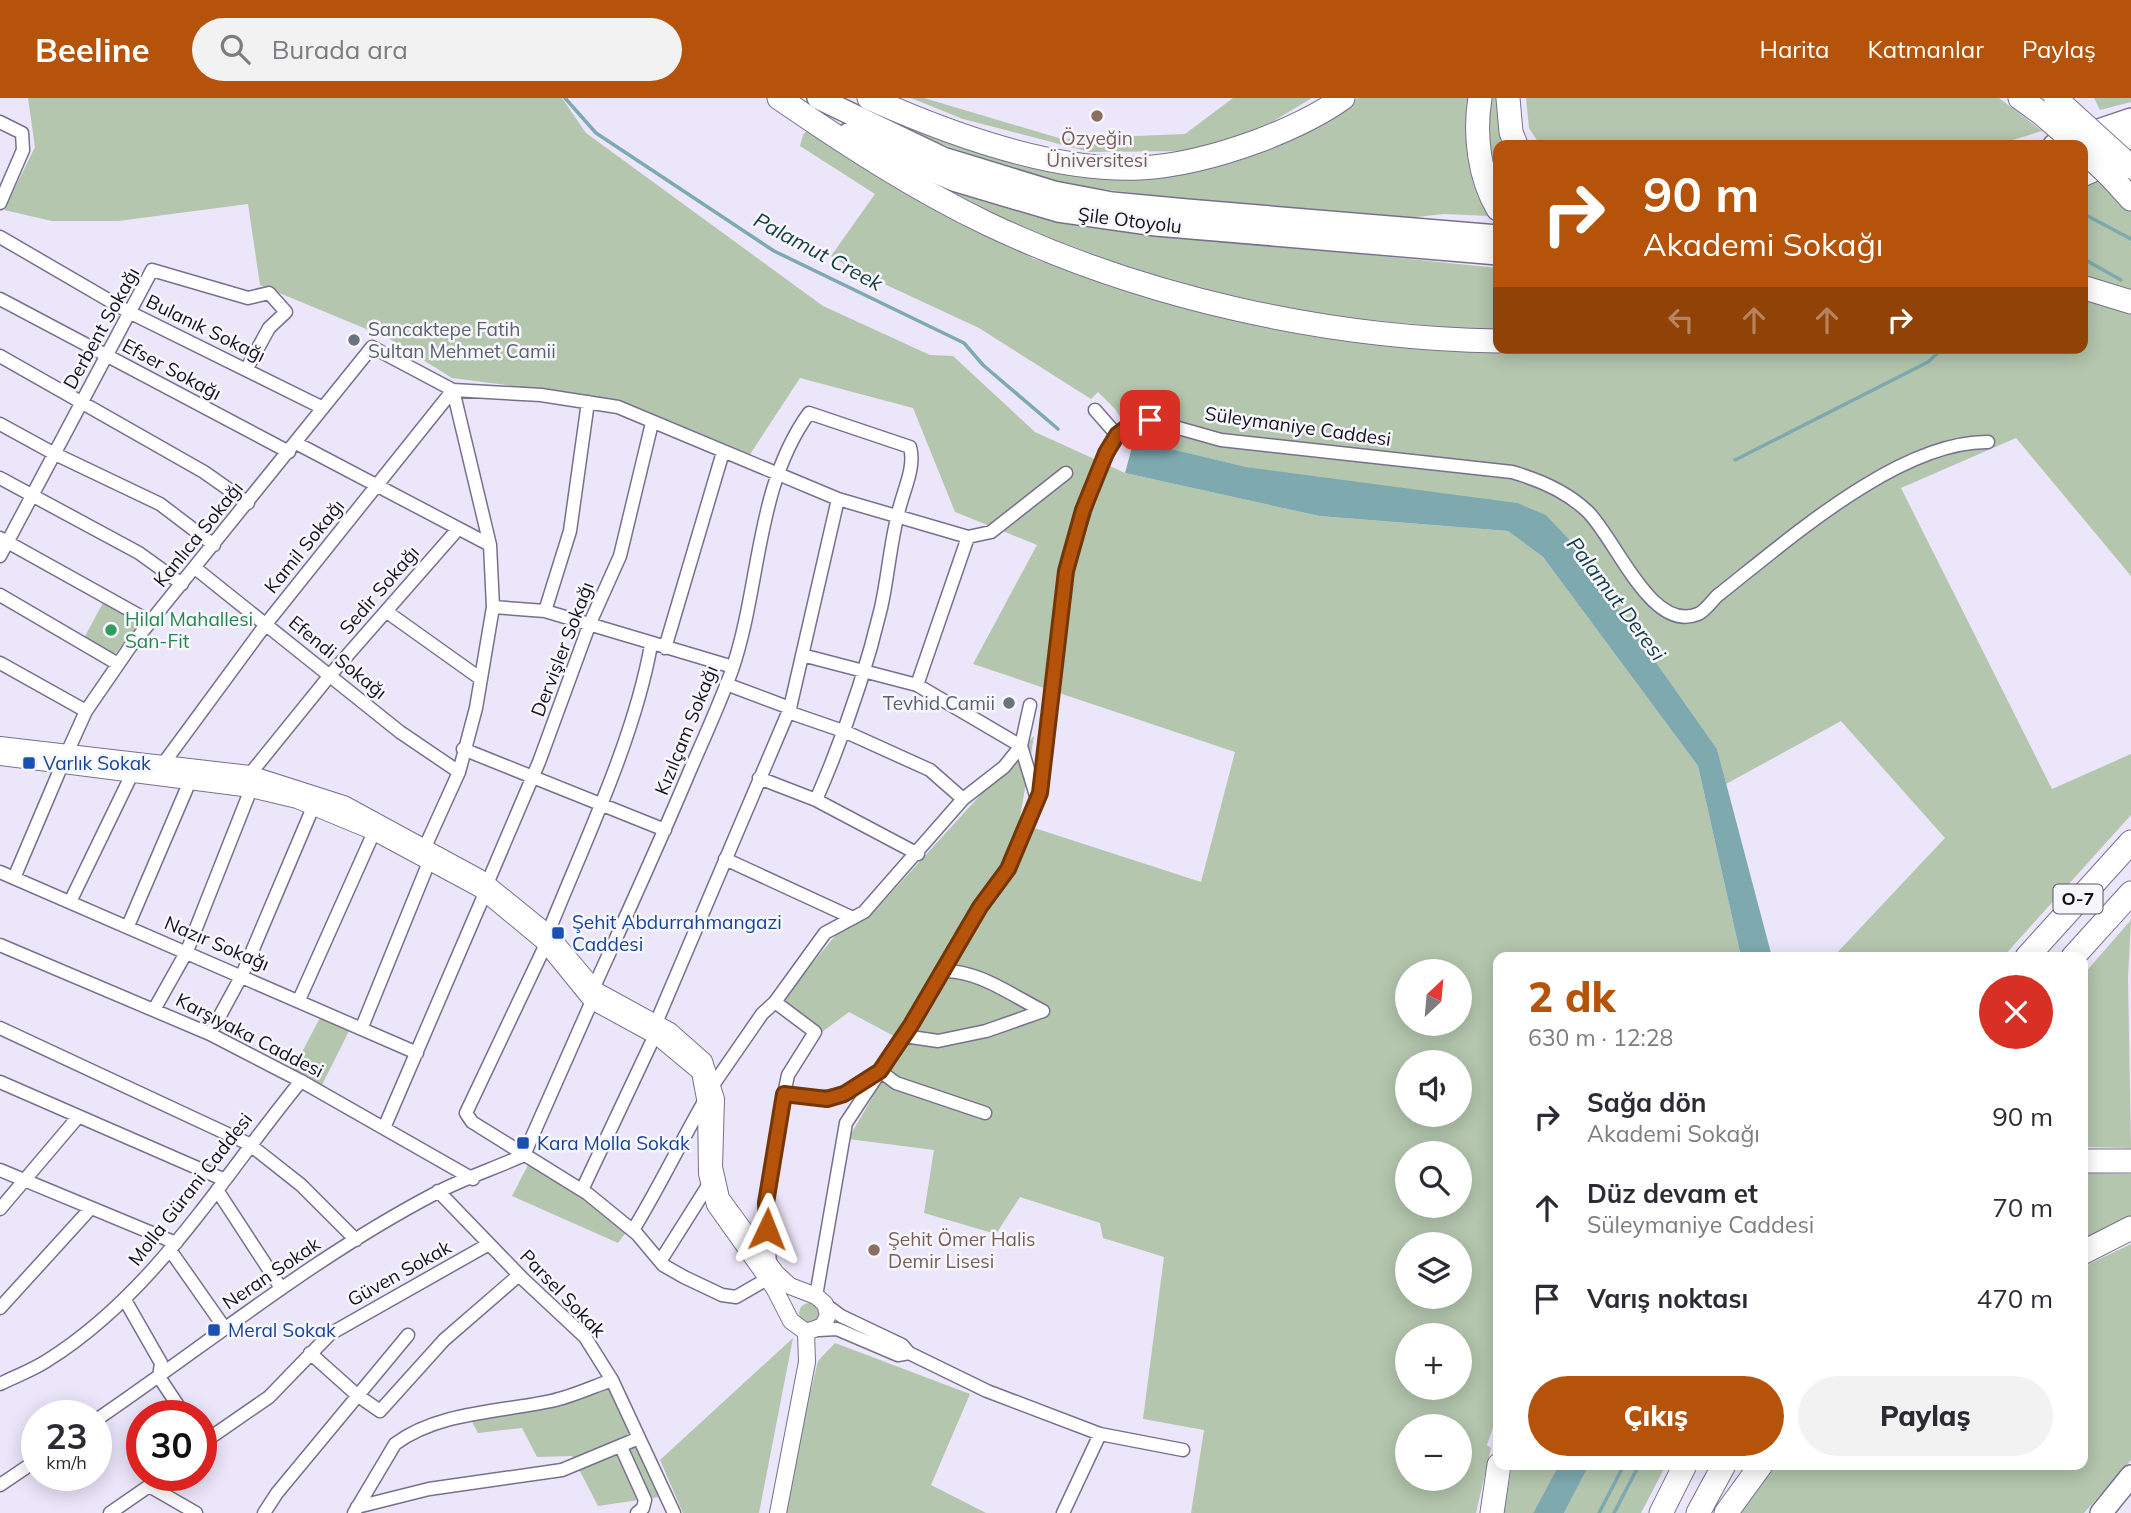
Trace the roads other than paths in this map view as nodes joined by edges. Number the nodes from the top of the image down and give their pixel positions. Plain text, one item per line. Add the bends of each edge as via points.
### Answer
1 (779, 98) edge
2 (785, 98) edge
3 (818, 98) edge
4 (869, 98) edge
5 (1343, 98) edge
6 (1480, 98) edge
7 (1508, 98) edge
8 (2020, 98) edge
9 (2052, 102) edge
10 (2131, 119) edge
11 (0, 122) edge
12 (2131, 138) edge
13 (1514, 140) edge
14 (2069, 140) edge
15 (2075, 140) edge
16 (2088, 152) edge
17 (2088, 152) edge
18 (2131, 153) edge
19 (2088, 172) edge
20 (2122, 172) edge
21 (1493, 198) edge
22 (2131, 199) edge
23 (0, 203) edge
24 (1493, 236) edge
25 (0, 237) edge
26 (1493, 254) edge
27 (2088, 289) edge
28 (0, 299) edge
29 (2131, 302) edge
30 (129, 312) junction
31 (1493, 341) edge
32 (0, 356) edge
33 (106, 356) junction
34 (246, 370) junction
35 (453, 390) junction
36 (588, 402) junction
37 (80, 403) junction
38 (323, 408) junction
39 (1095, 410) dead end
40 (652, 423) junction
41 (0, 424) edge
42 (1117, 435) junction
43 (1988, 442) dead end
44 (292, 447) junction
45 (723, 452) junction
46 (54, 453) junction
47 (1066, 473) dead end
48 (775, 475) junction
49 (0, 478) edge
50 (378, 484) junction
51 (32, 494) junction
52 (838, 499) junction
53 (248, 503) junction
54 (897, 514) junction
55 (458, 528) junction
56 (968, 537) junction
57 (4, 540) edge
58 (214, 545) junction
59 (490, 545) junction
60 (0, 556) edge
61 (195, 568) junction
62 (182, 584) junction
63 (0, 595) edge
64 (493, 607) junction
65 (545, 611) junction
66 (387, 612) junction
67 (151, 622) junction
68 (590, 623) junction
69 (266, 624) junction
70 (651, 645) junction
71 (665, 648) junction
72 (802, 655) junction
73 (0, 663) edge
74 (118, 664) junction
75 (733, 667) junction
76 (864, 670) junction
77 (331, 674) junction
78 (481, 679) junction
79 (726, 684) junction
80 (917, 685) junction
81 (1030, 705) dead end
82 (789, 710) junction
83 (86, 711) junction
84 (846, 732) junction
85 (0, 745) edge
86 (1021, 746) junction
87 (463, 749) junction
88 (0, 757) edge
89 (64, 759) junction
90 (163, 764) junction
91 (136, 768) junction
92 (459, 772) junction
93 (532, 776) junction
94 (760, 778) junction
95 (250, 781) junction
96 (190, 782) junction
97 (964, 799) junction
98 (816, 800) junction
99 (1038, 800) junction
100 (600, 803) junction
101 (314, 805) junction
102 (665, 830) junction
103 (374, 832) junction
104 (2131, 842) edge
105 (918, 854) junction
106 (427, 855) junction
107 (725, 859) junction
108 (0, 872) edge
109 (14, 878) junction
110 (486, 888) junction
111 (2131, 893) edge
112 (70, 902) junction
113 (853, 918) junction
114 (128, 926) junction
115 (547, 939) junction
116 (0, 945) edge
117 (187, 951) junction
118 (2031, 952) edge
119 (2078, 952) edge
120 (941, 971) junction
121 (242, 975) junction
122 (593, 994) junction
123 (299, 1000) junction
124 (775, 1002) junction
125 (155, 1008) junction
126 (362, 1027) junction
127 (0, 1028) edge
128 (655, 1029) junction
129 (210, 1034) junction
130 (904, 1036) junction
131 (417, 1053) junction
132 (880, 1071) junction
133 (300, 1081) junction
134 (0, 1082) edge
135 (709, 1092) junction
136 (784, 1094) junction
137 (985, 1113) dead end
138 (78, 1117) junction
139 (384, 1128) junction
140 (249, 1144) junction
141 (524, 1155) junction
142 (2088, 1161) edge
143 (2131, 1161) edge
144 (0, 1170) edge
145 (473, 1179) junction
146 (25, 1181) junction
147 (709, 1184) junction
148 (221, 1185) junction
149 (582, 1190) junction
150 (438, 1191) junction
151 (91, 1208) junction
152 (0, 1209) edge
153 (2131, 1228) edge
154 (633, 1230) junction
155 (356, 1240) junction
156 (489, 1244) junction
157 (173, 1246) junction
158 (2088, 1250) edge
159 (661, 1260) junction
160 (769, 1272) junction
161 (519, 1275) junction
162 (281, 1288) junction
163 (817, 1298) junction
164 (125, 1300) junction
165 (0, 1308) edge
166 (789, 1315) junction
167 (224, 1327) junction
168 (812, 1331) junction
169 (408, 1335) dead end
170 (310, 1353) junction
171 (909, 1353) junction
172 (159, 1377) junction
173 (612, 1380) junction
174 (0, 1384) edge
175 (357, 1395) junction
176 (174, 1400) edge
177 (112, 1409) edge
178 (217, 1432) edge
179 (1100, 1434) junction
180 (639, 1438) junction
181 (621, 1447) junction
182 (1184, 1450) dead end
183 (1498, 1470) edge
184 (1682, 1470) edge
185 (1721, 1470) edge
186 (1757, 1470) edge
187 (21, 1471) edge
188 (2131, 1476) edge
189 (0, 1485) edge
190 (146, 1491) edge
191 (156, 1491) edge
192 (356, 1510) edge
193 (110, 1513) edge
194 (196, 1513) edge
195 (264, 1513) edge
196 (637, 1513) edge
197 (674, 1513) edge
198 (778, 1513) edge
199 (1063, 1513) edge
200 (1492, 1513) edge
201 (1661, 1513) edge
202 (1698, 1513) edge
203 (1726, 1513) edge
204 (2101, 1513) edge

1 - 31 highway via 842,142 988,223 1134,280 1217,303 1328,325
2 - 26 highway, Şile Otoyolu via 919,167 1058,211 1156,225
3 - 24 highway, Şile Otoyolu via 943,158 1054,192 1150,207
4 - 5 highway via 1019,151 1070,163 1140,168 1216,157 1283,131
6 - 21 highway via 1478,133 1485,181
7 - 13 highway
8 - 9 highway
9 - 15 highway, bridge
9 - 20 highway, bridge
10 - 14 highway
11 - 23 street via 22,133 23,150
12 - 17 highway
16 - 20 highway, bridge
18 - 19 highway
20 - 22 highway
25 - 30 street, Bulanık Sokağı
27 - 29 highway
28 - 33 street, Efser Sokağı
30 - 33 street, Derbent Sokağı
30 - 34 street, Bulanık Sokağı
30 - 34 street, Derbent Sokağı via 152,270 248,298 270,293 286,312 269,328
32 - 37 street
33 - 37 street, Derbent Sokağı
33 - 44 street, Efser Sokağı
34 - 38 street, Bulanık Sokağı
35 - 36 street
35 - 38 street, Kanlıca Sokağı via 372,347
35 - 50 street, Kamil Sokağı
35 - 59 street
36 - 40 street via 618,407
36 - 65 street via 570,531
37 - 46 street, Derbent Sokağı
37 - 53 street via 204,472
38 - 44 street, Kanlıca Sokağı
39 - 42 street
40 - 45 street
40 - 68 street, Dervişler Sokağı via 620,556
41 - 46 street
42 - 43 street, Süleymaniye Caddesi via 1130,425 1150,420 1221,440 1512,472 1541,480 1588,512 1652,600 1674,615 1699,614 1841,500 1893,471 1965,442
42 - 99 street via 1095,478 1066,571
44 - 50 street, Efser Sokağı
44 - 53 street, Kanlıca Sokağı
45 - 48 street
45 - 71 street
46 - 51 street, Derbent Sokağı
46 - 58 street via 160,504
47 - 56 street via 991,532
48 - 52 street
48 - 54 street, Kızılçam Sokağı via 809,413 911,447 913,457
48 - 75 street, Kızılçam Sokağı
49 - 51 street
50 - 55 street, Efser Sokağı
50 - 69 street, Kamil Sokağı
51 - 57 street, Derbent Sokağı
51 - 62 street via 139,553
52 - 54 street
52 - 72 street
53 - 58 street, Kanlıca Sokağı
54 - 56 street
54 - 76 street via 881,607
55 - 59 street, Efser Sokağı
55 - 66 street, Sedir Sokağı
56 - 80 street
57 - 60 street, Derbent Sokağı
57 - 67 street
58 - 61 street, Kanlıca Sokağı
59 - 64 street
61 - 62 street, Kanlıca Sokağı
61 - 69 street, Efendi Sokağı
62 - 67 street, Kanlıca Sokağı
63 - 74 street
64 - 65 street
64 - 78 street
65 - 68 street
66 - 77 street, Sedir Sokağı
66 - 78 street
67 - 74 street, Kanlıca Sokağı
68 - 70 street
68 - 93 street, Dervişler Sokağı
69 - 77 street, Efendi Sokağı
69 - 90 street, Kamil Sokağı
70 - 71 street
70 - 100 street
71 - 75 street
72 - 76 street
72 - 82 street
73 - 83 street
74 - 83 street, Kanlıca Sokağı
75 - 79 street, Kızılçam Sokağı
76 - 80 street
76 - 84 street
77 - 92 street, Efendi Sokağı via 400,732
77 - 95 street, Sedir Sokağı
78 - 87 street
79 - 82 street
79 - 102 street, Kızılçam Sokağı
80 - 86 street
81 - 86 street
82 - 84 street
82 - 94 street
83 - 89 street, Kanlıca Sokağı
84 - 97 street via 930,770
84 - 98 street
85 - 89 street
86 - 97 street
86 - 99 street
87 - 92 street
87 - 93 street
88 - 89 street
89 - 91 street
89 - 109 street, Kanlıca Sokağı
90 - 91 street
90 - 95 street
91 - 96 street
91 - 112 street
92 - 106 street
93 - 100 street
93 - 110 street, Dervişler Sokağı
94 - 98 street
94 - 107 street
95 - 96 street
95 - 101 street
95 - 106 street via 344,804
95 - 117 street, Sedir Sokağı
96 - 114 street
97 - 105 street
98 - 105 street
99 - 120 street via 1008,869
100 - 102 street
100 - 115 street
101 - 103 street
101 - 121 street
102 - 122 street, Kızılçam Sokağı
103 - 106 street
103 - 123 street
104 - 118 highway, O-7
105 - 113 street
106 - 110 street
106 - 126 street
107 - 113 street
107 - 128 street
108 - 109 street, Nazır Sokağı
109 - 112 street, Nazır Sokağı
110 - 115 street
110 - 131 street, Dervişler Sokağı
111 - 119 highway, O-7
112 - 114 street, Nazır Sokağı
113 - 124 street via 825,933
114 - 117 street, Nazır Sokağı
115 - 122 street
115 - 141 street via 466,1113 472,1122
116 - 125 street, Karşıyaka Caddesi
117 - 121 street, Nazır Sokağı
117 - 125 street, Sedir Sokağı
120 - 130 street
120 - 130 street via 972,974 1043,1011 986,1031 938,1041
121 - 123 street, Nazır Sokağı
121 - 129 street
122 - 128 street via 603,995
122 - 141 street, Kızılçam Sokağı
123 - 126 street, Nazır Sokağı
124 - 135 street
124 - 136 street via 815,1032 788,1074
125 - 129 street, Karşıyaka Caddesi
126 - 131 street, Nazır Sokağı
127 - 140 street
128 - 135 street via 700,1072
128 - 149 street
129 - 133 street, Karşıyaka Caddesi
130 - 132 street
131 - 139 street, Dervişler Sokağı
132 - 136 street via 844,1094 827,1099
132 - 137 street via 896,1083
132 - 163 street via 846,1123
133 - 139 street, Karşıyaka Caddesi
133 - 140 street, Molla Gürani Caddesi
134 - 138 street
135 - 147 street
135 - 154 street
135 - 160 street via 718,1191
136 - 160 street via 766,1203
138 - 146 street
138 - 148 street
139 - 145 street, Karşıyaka Caddesi
140 - 148 street, Molla Gürani Caddesi
140 - 155 street via 301,1185
141 - 145 street, Neran Sokak
141 - 149 street
142 - 143 highway
144 - 146 street
145 - 150 street, Neran Sokak
146 - 151 street
146 - 152 street
147 - 159 street
147 - 160 street via 724,1221
148 - 157 street, Molla Gürani Caddesi
148 - 162 street
149 - 154 street
150 - 155 street, Neran Sokak
150 - 156 street, Parsel Sokak
151 - 157 street
151 - 165 street
153 - 158 highway
154 - 159 street
155 - 162 street, Neran Sokak
156 - 161 street, Parsel Sokak
156 - 170 street, Güven Sokak via 330,1334
157 - 164 street, Molla Gürani Caddesi
157 - 167 street
159 - 160 street via 684,1277 736,1297
160 - 163 street
160 - 166 street
161 - 173 street, Parsel Sokak via 585,1337
161 - 175 street via 444,1340 380,1411
162 - 167 street, Neran Sokak
163 - 166 street via 793,1302
163 - 168 street via 826,1321
163 - 171 street
164 - 172 street via 161,1363
164 - 174 street, Molla Gürani Caddesi via 48,1360
166 - 168 street via 795,1327
167 - 172 street, Neran Sokak
168 - 171 street via 836,1329 898,1355
168 - 198 street
169 - 175 street
170 - 175 street
170 - 178 street, Güven Sokak via 269,1397
171 - 179 street via 987,1391
172 - 176 street
172 - 177 street, Neran Sokak
173 - 180 street, Parsel Sokak
173 - 192 street via 554,1401 443,1421 404,1436 394,1444
175 - 195 street
179 - 182 street
179 - 199 street
180 - 181 street
180 - 197 street, Parsel Sokak
181 - 192 street via 562,1470 429,1489
181 - 196 street via 645,1500
183 - 200 highway
184 - 201 highway
185 - 202 highway
186 - 203 highway
187 - 189 street
188 - 204 highway
190 - 193 street
191 - 194 street

